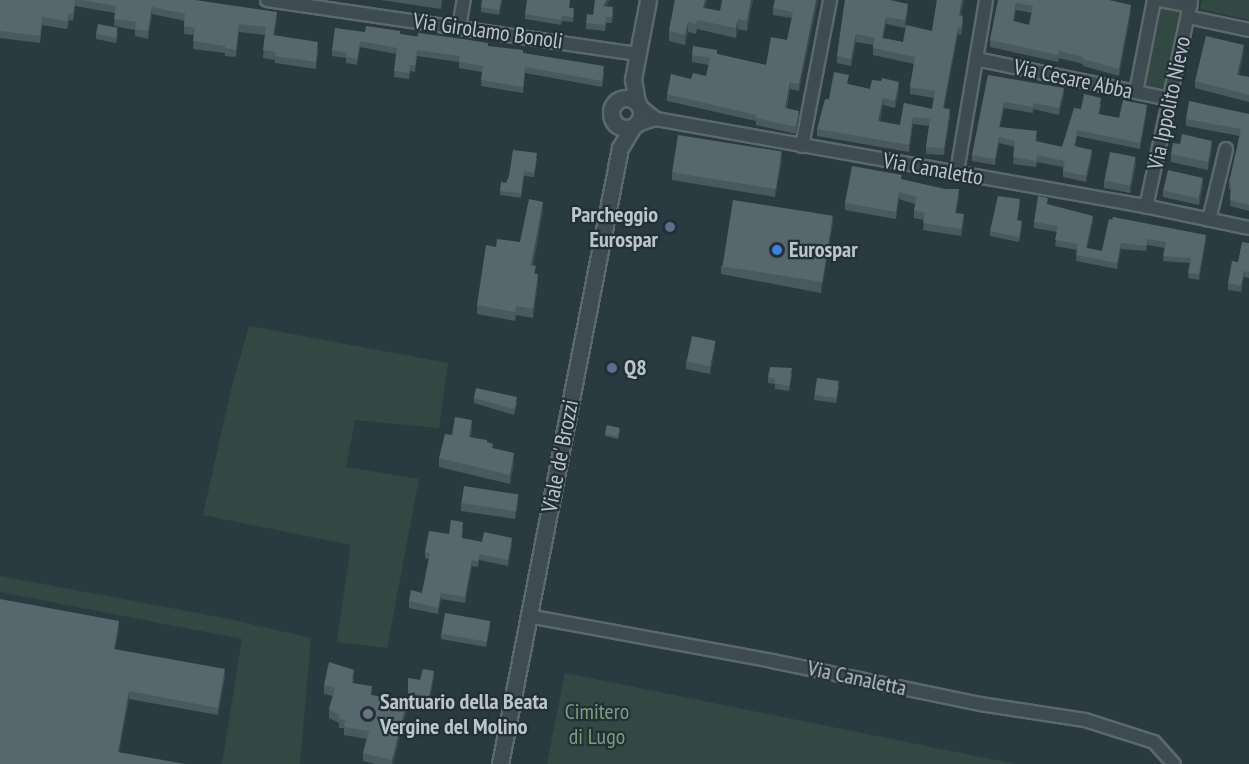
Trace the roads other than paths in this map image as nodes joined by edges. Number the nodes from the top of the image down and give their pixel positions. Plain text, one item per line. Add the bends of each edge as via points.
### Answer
1 (267, 0) edge
2 (464, 0) edge
3 (648, 0) edge
4 (830, 0) edge
5 (986, 0) edge
6 (1154, 0) edge
7 (1160, 0) edge
8 (1190, 8) edge
9 (459, 27) junction
10 (1249, 30) edge
11 (638, 54) junction
12 (976, 59) junction
13 (633, 79) junction
14 (1136, 92) junction
15 (1169, 99) junction
16 (618, 100) junction
17 (639, 104) junction
18 (656, 119) junction
19 (614, 123) junction
20 (634, 126) junction
21 (802, 146) junction
22 (620, 148) junction
23 (1226, 149) dead end
24 (957, 172) junction
25 (1146, 207) junction
26 (1209, 220) junction
27 (1249, 228) edge
28 (528, 616) junction
29 (500, 764) edge
30 (1174, 764) edge

1 - 9 street, Via Girolamo Bonoli
2 - 9 street
3 - 11 street, Viale de' Brozzi
4 - 21 street
5 - 12 street
6 - 14 street
7 - 8 street
8 - 10 street
8 - 15 street, Via Ippolito Nievo
9 - 11 street, Via Girolamo Bonoli
11 - 13 street, Viale de' Brozzi
12 - 14 street, Via Cesare Abba
12 - 24 street
13 - 16 street, Viale de' Brozzi
13 - 17 street, Viale de' Brozzi
14 - 15 street, Via Cesare Abba
15 - 25 street, Via Ippolito Nievo
16 - 17 street via 628,98
16 - 19 street, Viale de' Brozzi via 612,108
17 - 18 street, Via Canaletto
17 - 20 street, Viale de' Brozzi via 642,116
18 - 20 street, Via Canaletto
18 - 21 street, Via Canaletto
19 - 20 street via 622,128
19 - 22 street, Viale de' Brozzi
20 - 22 street, Viale de' Brozzi
21 - 24 street, Via Canaletto
22 - 28 street, Viale de' Brozzi
23 - 26 street
24 - 25 street, Via Canaletto
25 - 26 street, Via Canaletto
26 - 27 street, Via Canaletto
28 - 29 street, Viale de' Brozzi
28 - 30 street, Via Canaletta via 980,704 1085,720 1154,742

